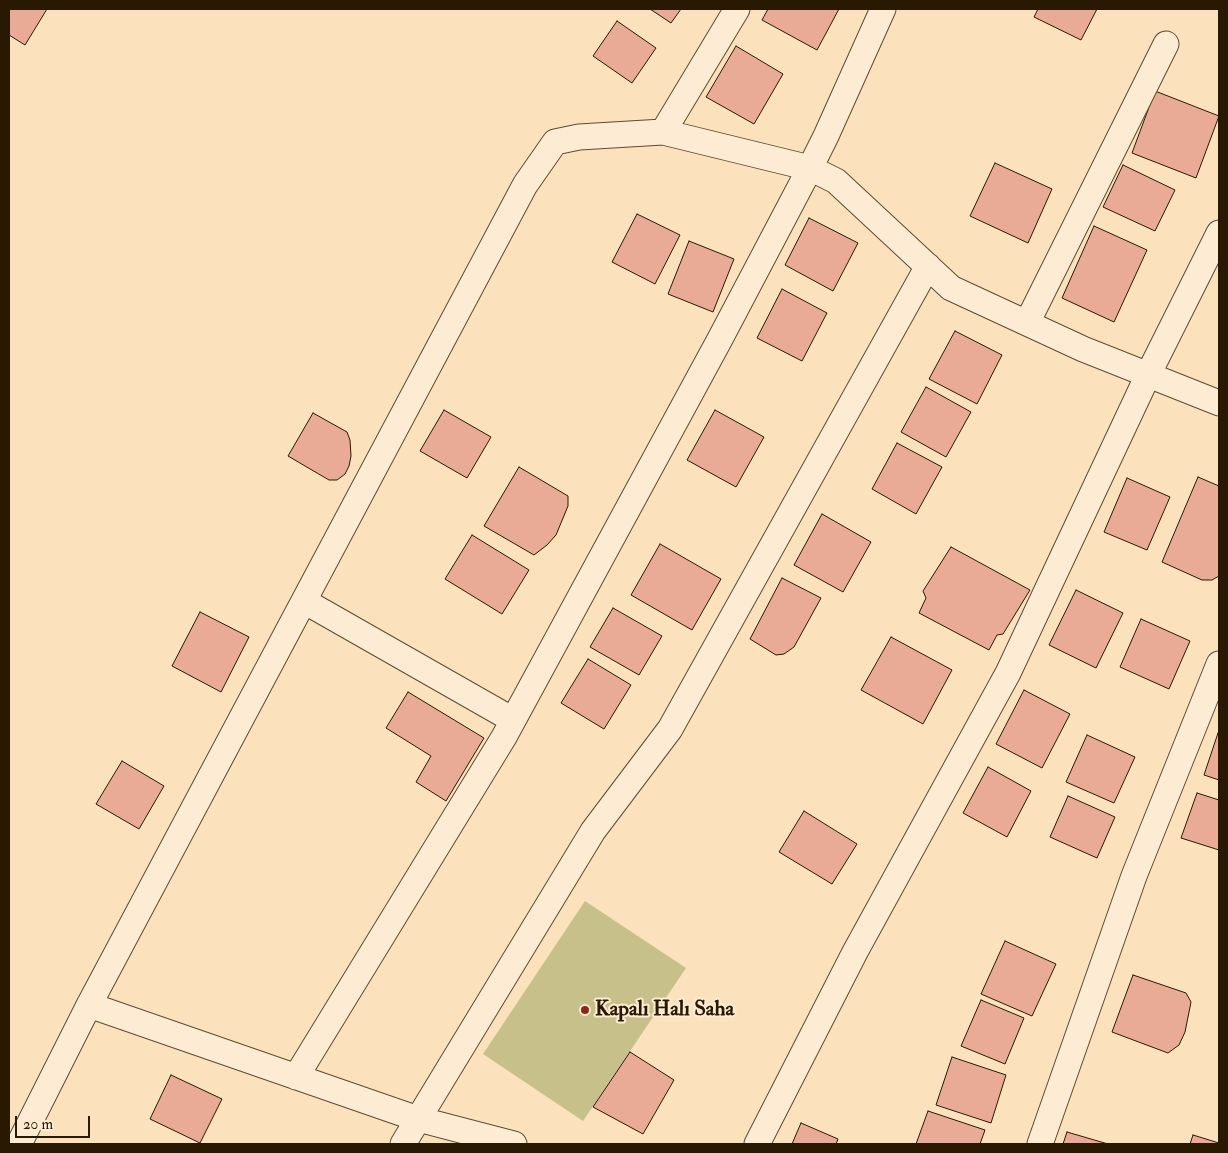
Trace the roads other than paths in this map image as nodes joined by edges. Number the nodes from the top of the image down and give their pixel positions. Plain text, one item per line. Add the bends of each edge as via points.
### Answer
1 (737, 9) edge
2 (883, 9) edge
3 (1166, 44) dead end
4 (663, 132) junction
5 (810, 168) junction
6 (1219, 233) edge
7 (928, 266) junction
8 (1027, 322) junction
9 (1148, 375) junction
10 (1219, 403) edge
11 (304, 601) junction
12 (1219, 664) edge
13 (513, 720) junction
14 (89, 1005) junction
15 (296, 1077) junction
16 (418, 1119) junction
17 (19, 1144) edge
18 (403, 1144) edge
19 (514, 1144) edge
20 (757, 1144) edge
21 (1040, 1144) edge

1 - 4 street
2 - 5 street
3 - 8 street
4 - 5 street
4 - 11 street via 579,137 555,142 525,185
5 - 7 street via 836,181
5 - 13 street via 716,348
6 - 9 street
7 - 8 street via 951,288
7 - 16 street via 670,729 594,831
8 - 9 street
9 - 10 street
9 - 20 street via 1008,672 855,952
11 - 13 street
11 - 14 street
12 - 21 street via 1134,876
13 - 15 street
14 - 15 street
14 - 17 street
15 - 16 street
16 - 18 street
16 - 19 street

